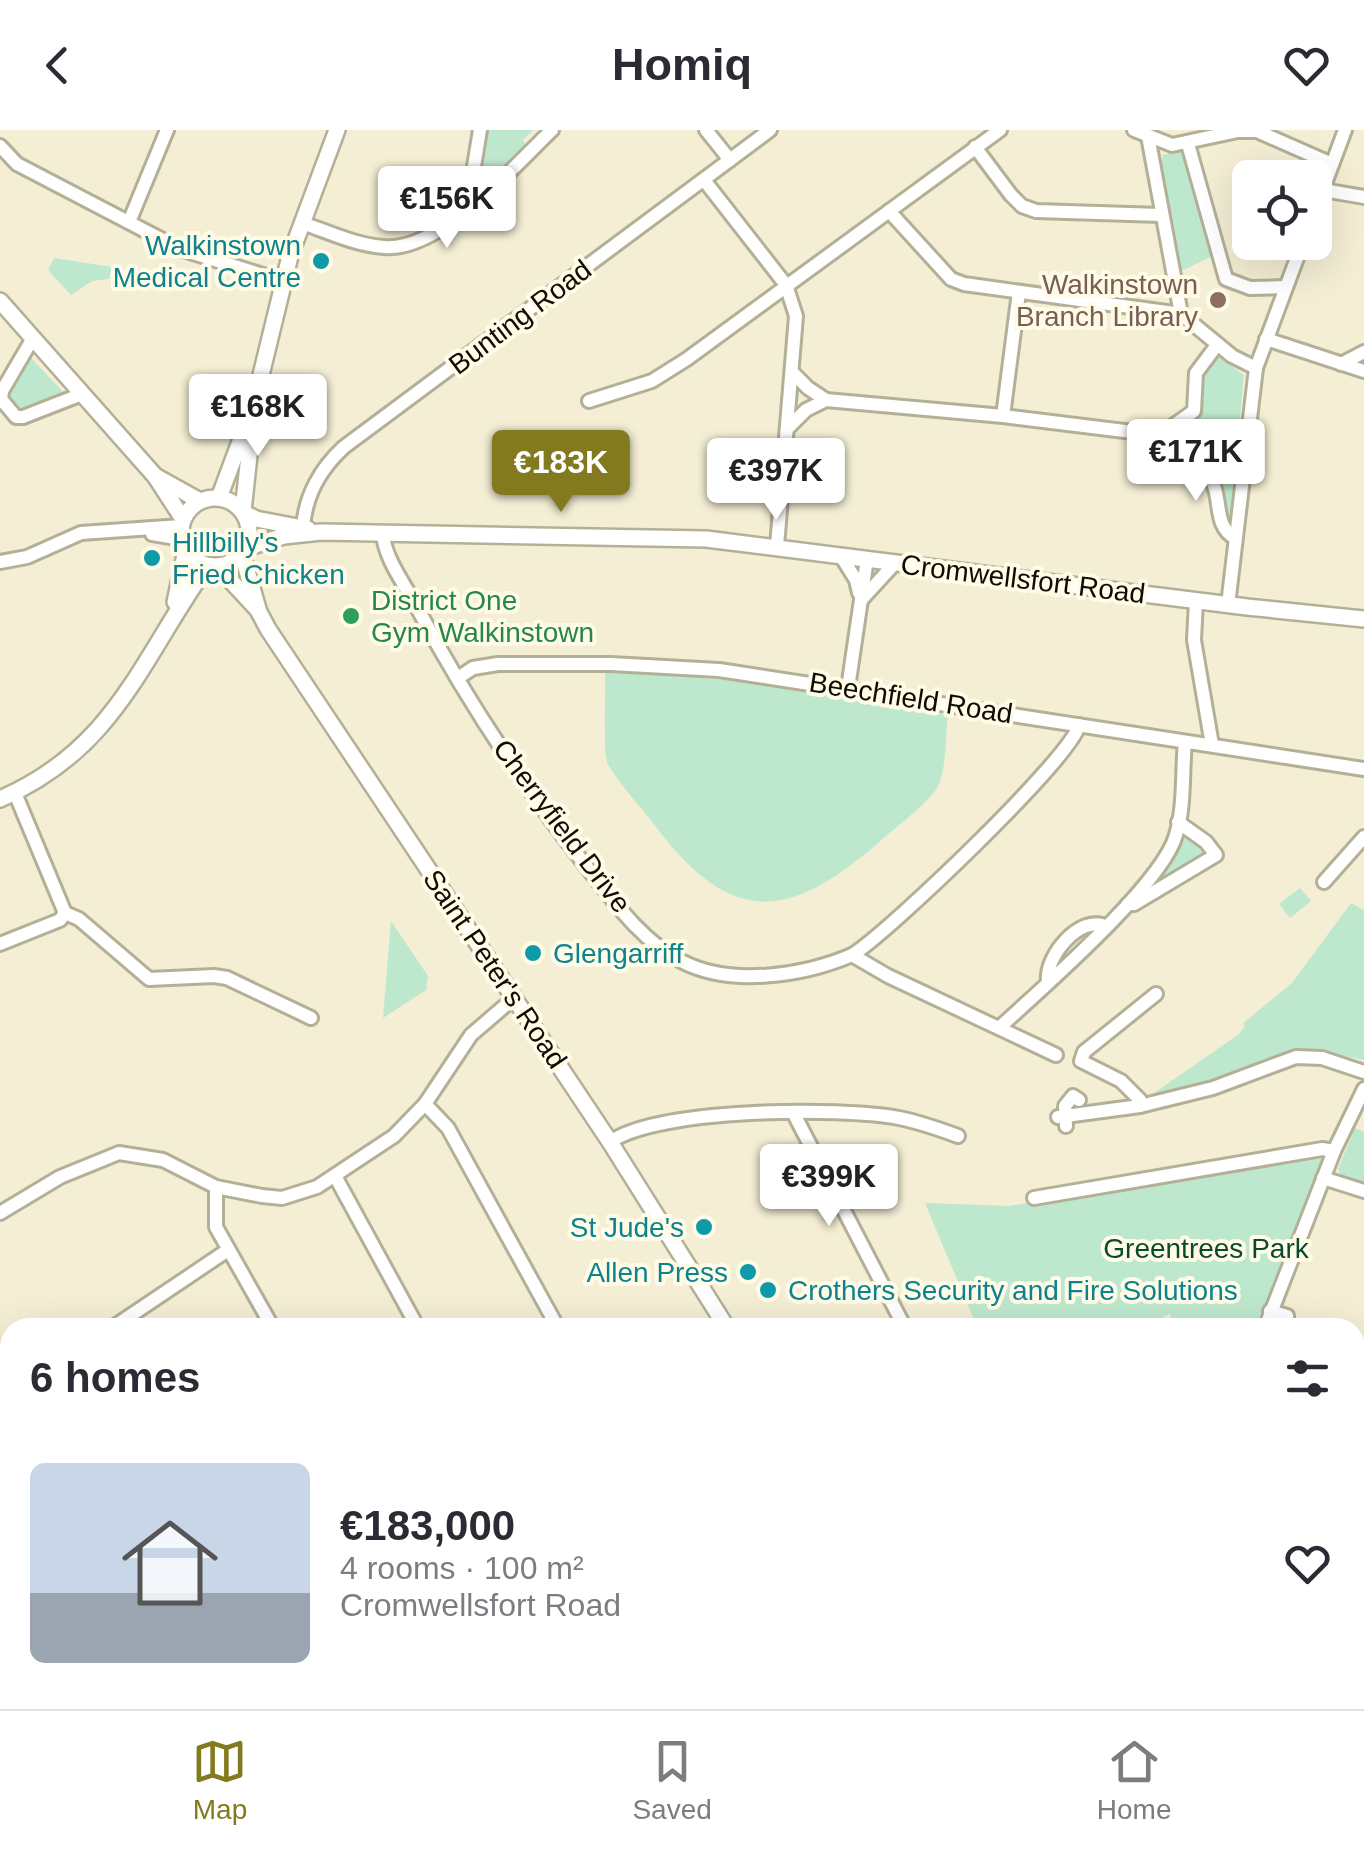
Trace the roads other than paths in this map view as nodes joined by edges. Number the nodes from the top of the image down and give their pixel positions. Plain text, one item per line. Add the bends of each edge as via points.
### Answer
1 (167, 130) edge
2 (337, 130) edge
3 (480, 130) edge
4 (552, 130) edge
5 (706, 130) edge
6 (770, 130) edge
7 (1000, 130) edge
8 (1134, 130) edge
9 (1346, 130) edge
10 (1148, 136) junction
11 (1188, 144) junction
12 (0, 146) edge
13 (975, 147) junction
14 (730, 160) junction
15 (1323, 160) edge
16 (1332, 164) edge
17 (472, 177) junction
18 (704, 180) junction
19 (491, 188) junction
20 (1332, 192) edge
21 (1364, 197) edge
22 (467, 209) junction
23 (889, 212) junction
24 (1161, 215) junction
25 (129, 222) junction
26 (302, 223) junction
27 (1296, 260) edge
28 (282, 281) junction
29 (786, 285) junction
30 (1286, 288) junction
31 (1019, 292) junction
32 (0, 301) edge
33 (1181, 314) junction
34 (33, 338) junction
35 (1266, 339) junction
36 (1216, 345) junction
37 (1364, 352) edge
38 (1341, 364) junction
39 (1256, 368) junction
40 (1364, 371) edge
41 (792, 372) junction
42 (82, 394) junction
43 (826, 400) junction
44 (590, 401) dead end
45 (254, 404) junction
46 (1004, 416) junction
47 (787, 429) junction
48 (1170, 436) junction
49 (1194, 440) junction
50 (1246, 446) junction
51 (155, 476) junction
52 (219, 498) junction
53 (200, 502) junction
54 (243, 512) junction
55 (303, 528) junction
56 (322, 532) junction
57 (183, 533) junction
58 (383, 533) junction
59 (1236, 538) junction
60 (777, 546) junction
61 (244, 551) junction
62 (841, 556) junction
63 (867, 559) junction
64 (0, 562) edge
65 (896, 562) junction
66 (212, 566) junction
67 (1171, 598) junction
68 (861, 600) junction
69 (1196, 601) junction
70 (1228, 605) junction
71 (259, 612) junction
72 (1364, 618) edge
73 (170, 621) junction
74 (1194, 640) junction
75 (458, 678) junction
76 (848, 688) junction
77 (1080, 725) junction
78 (1185, 742) junction
79 (1212, 745) junction
80 (1364, 768) edge
81 (8, 796) edge
82 (1178, 822) junction
83 (1364, 837) edge
84 (1324, 882) dead end
85 (1125, 904) junction
86 (65, 913) junction
87 (0, 944) edge
88 (852, 956) junction
89 (1156, 994) dead end
90 (514, 998) junction
91 (312, 1018) dead end
92 (999, 1028) junction
93 (1056, 1055) dead end
94 (1364, 1072) edge
95 (1364, 1089) edge
96 (1079, 1100) dead end
97 (425, 1104) junction
98 (1140, 1106) junction
99 (794, 1114) junction
100 (958, 1136) dead end
101 (610, 1142) junction
102 (1334, 1151) junction
103 (335, 1176) junction
104 (1324, 1178) junction
105 (216, 1187) junction
106 (1364, 1192) edge
107 (1034, 1198) dead end
108 (0, 1212) edge
109 (228, 1250) junction
110 (1270, 1311) junction
111 (127, 1318) edge
112 (267, 1318) edge
113 (413, 1318) edge
114 (552, 1318) edge
115 (722, 1318) edge
116 (900, 1318) edge
117 (1268, 1318) edge
118 (1287, 1318) edge

1 - 25 street
2 - 26 main road
3 - 17 street
4 - 19 street
5 - 14 street
6 - 14 street, Bunting Road
7 - 13 street
8 - 10 street
9 - 16 street
10 - 11 street
10 - 24 street
11 - 15 street via 1257,131
11 - 30 street via 1226,278 1250,288
12 - 25 street via 17,164
13 - 23 street
13 - 24 street via 1022,206
14 - 18 street, Bunting Road
17 - 19 street
17 - 22 street
18 - 29 street
18 - 55 street, Bunting Road via 344,448 313,489
19 - 22 street
20 - 21 street
22 - 26 street via 406,247 364,245
23 - 29 street
23 - 31 street via 951,279
24 - 33 street
25 - 28 street via 201,257
26 - 28 main road
27 - 30 street
28 - 45 main road
29 - 41 street via 796,316
29 - 44 street via 652,380
30 - 35 street
31 - 33 street
31 - 46 street
32 - 34 main road
33 - 36 street
34 - 42 main road
34 - 42 street via 2,391 16,417
35 - 38 street
35 - 39 street
36 - 39 street
36 - 48 street via 1196,372 1194,411 1170,428
37 - 38 street
38 - 40 street
39 - 50 street
41 - 43 street
41 - 47 street
42 - 51 main road
43 - 46 street
43 - 47 street
45 - 52 main road
45 - 54 main road
46 - 48 street
47 - 60 street
48 - 49 street
49 - 50 street
49 - 59 street via 1215,487 1221,523
50 - 59 street
51 - 53 main road
51 - 57 main road
52 - 53 main road
52 - 54 main road
53 - 57 main road
54 - 55 main road, Cromwellsfort Road
54 - 61 main road via 250,530
55 - 56 main road, Cromwellsfort Road
56 - 58 main road, Cromwellsfort Road
56 - 61 main road, Cromwellsfort Road via 284,536
57 - 64 street via 81,533
57 - 66 main road
57 - 73 main road
58 - 60 main road, Cromwellsfort Road
58 - 75 street, Cherryfield Drive
59 - 70 street
60 - 62 main road, Cromwellsfort Road
61 - 66 main road
61 - 71 main road, Saint Peter's Road
62 - 63 main road, Cromwellsfort Road
62 - 68 street
63 - 65 main road, Cromwellsfort Road
63 - 68 street
65 - 67 main road, Cromwellsfort Road
65 - 68 street
66 - 71 main road, Saint Peter's Road
66 - 73 main road
67 - 69 main road, Cromwellsfort Road
67 - 74 street
68 - 76 street
69 - 70 main road, Cromwellsfort Road
69 - 74 street
70 - 72 main road, Cromwellsfort Road
71 - 90 main road, Saint Peter's Road
73 - 81 main road via 109,719 72,757
74 - 79 street
75 - 76 street, Beechfield Road via 498,664 611,664
75 - 88 street, Cherryfield Drive via 572,848 666,953 684,964 757,975 793,973
76 - 77 street, Beechfield Road
77 - 78 street, Beechfield Road
77 - 88 street via 1068,747 991,828
78 - 79 street, Beechfield Road
78 - 82 street
79 - 80 street, Beechfield Road
81 - 86 street
82 - 85 street via 1166,856
82 - 85 street via 1216,855
83 - 84 street
85 - 92 street
86 - 87 street
86 - 91 street via 149,979 227,978
88 - 92 street
89 - 98 street via 1081,1061 1121,1081
90 - 97 street via 471,1036
90 - 101 main road, Saint Peter's Road
92 - 93 street
94 - 98 street via 1296,1056 1232,1084
95 - 102 street
96 - 98 street via 1073,1096 1064,1106 1063,1120
97 - 103 street via 394,1136
97 - 114 street via 448,1128
99 - 100 street via 885,1116
99 - 101 street via 674,1121
99 - 116 street
101 - 115 main road, Saint Peter's Road
102 - 104 street
102 - 107 street
103 - 105 street via 282,1198
103 - 113 street
104 - 106 street
104 - 110 street
105 - 108 street via 163,1160 120,1153
105 - 109 street via 216,1227
109 - 111 street
109 - 112 street
110 - 117 street
110 - 118 street

